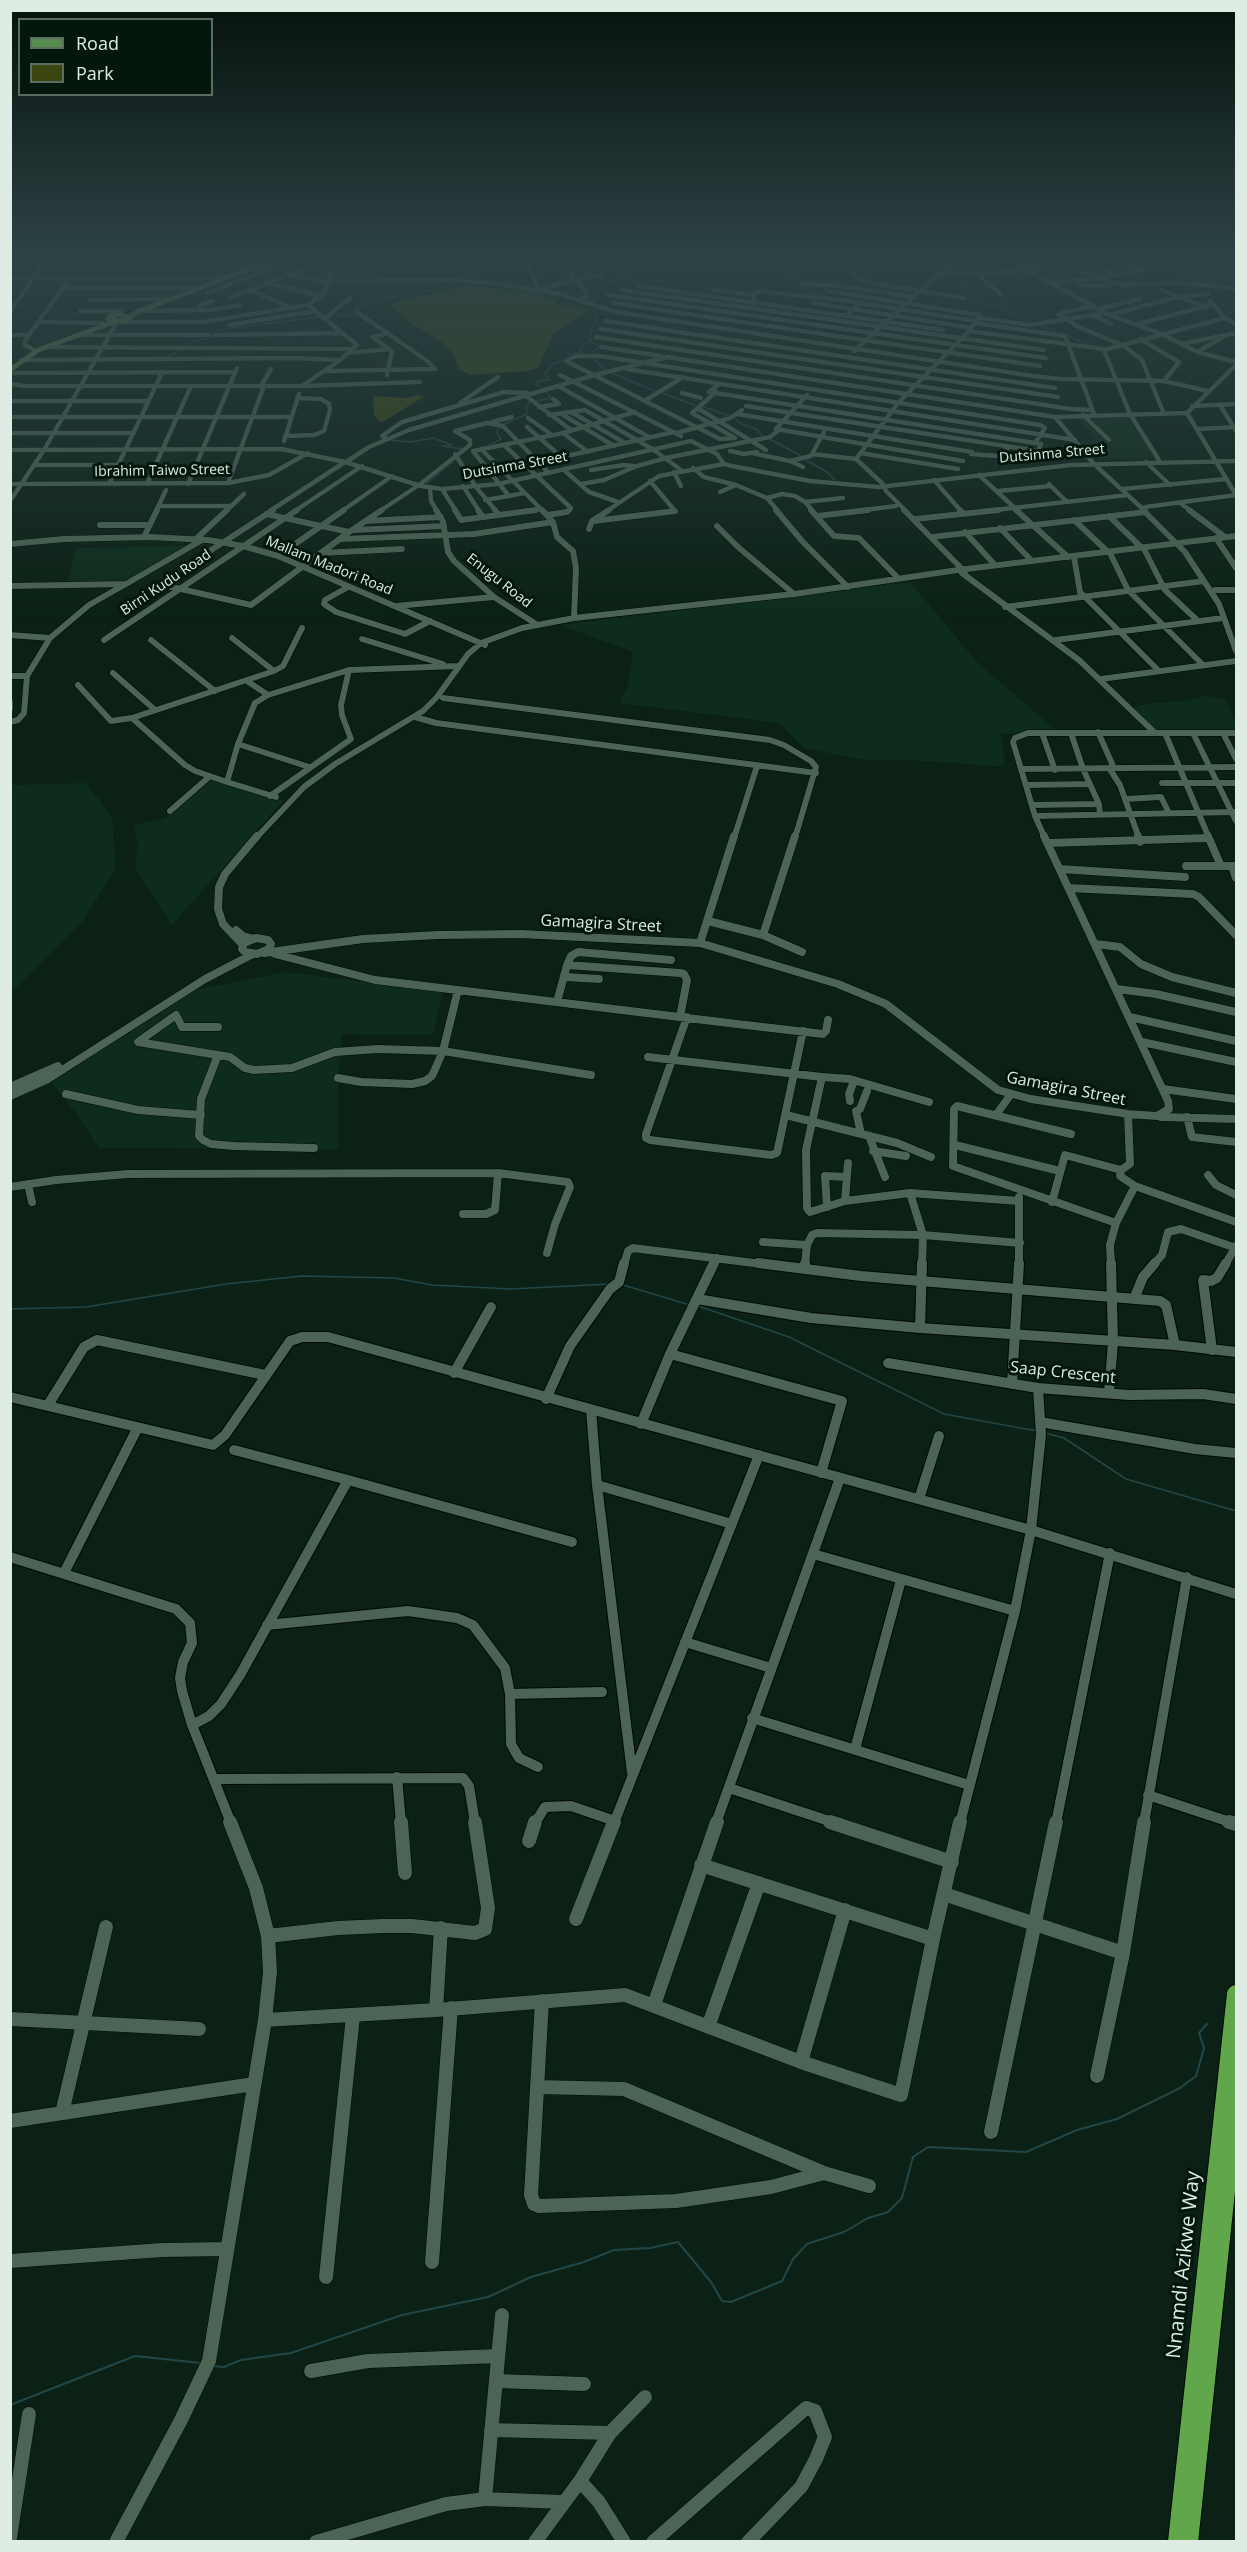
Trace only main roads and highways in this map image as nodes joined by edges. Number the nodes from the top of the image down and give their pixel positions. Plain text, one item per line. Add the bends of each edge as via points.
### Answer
1 (1236, 1994) edge
2 (1236, 2096) edge
3 (1225, 2153) junction
4 (1177, 2541) edge
5 (1189, 2541) edge

1 - 3 highway, Nnamdi Azikwe Way
2 - 3 highway, Nnamdi Azikwe Way
3 - 4 highway, Nnamdi Azikwe Way
3 - 5 highway, Nnamdi Azikwe Way

